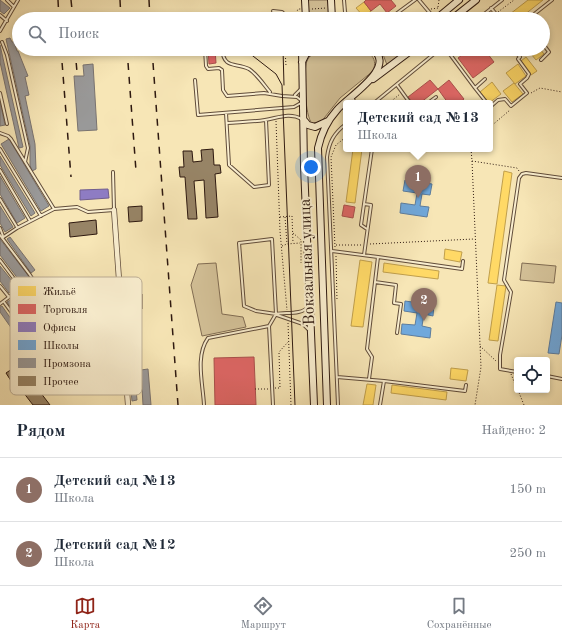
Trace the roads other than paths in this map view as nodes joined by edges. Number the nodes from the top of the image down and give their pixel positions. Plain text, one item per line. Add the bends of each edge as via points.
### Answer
1 (7, 0) edge
2 (18, 0) edge
3 (305, 0) edge
4 (331, 0) edge
5 (344, 0) edge
6 (415, 0) edge
7 (418, 0) edge
8 (459, 0) edge
9 (476, 0) edge
10 (502, 0) edge
11 (552, 0) edge
12 (14, 6) junction
13 (491, 8) junction
14 (273, 11) dead end
15 (282, 12) edge
16 (306, 12) edge
17 (332, 12) edge
18 (345, 12) edge
19 (399, 12) edge
20 (429, 12) edge
21 (444, 12) edge
22 (461, 12) edge
23 (486, 12) edge
24 (494, 12) edge
25 (537, 12) edge
26 (0, 15) edge
27 (7, 21) junction
28 (0, 31) edge
29 (2, 42) dead end
30 (205, 56) edge
31 (223, 56) edge
32 (302, 56) edge
33 (305, 56) edge
34 (377, 56) edge
35 (403, 56) edge
36 (432, 56) edge
37 (451, 56) edge
38 (519, 56) edge
39 (545, 56) edge
40 (541, 60) dead end
41 (301, 66) junction
42 (485, 79) dead end
43 (195, 80) dead end
44 (368, 82) junction
45 (397, 86) junction
46 (302, 88) junction
47 (475, 88) junction
48 (0, 93) edge
49 (271, 93) junction
50 (293, 96) junction
51 (351, 96) junction
52 (436, 97) dead end
53 (347, 100) edge
54 (353, 100) edge
55 (378, 100) edge
56 (408, 100) edge
57 (432, 100) edge
58 (485, 100) edge
59 (302, 102) junction
60 (343, 103) edge
61 (493, 104) edge
62 (226, 113) junction
63 (302, 119) junction
64 (266, 120) junction
65 (329, 120) junction
66 (227, 123) junction
67 (7, 124) dead end
68 (343, 127) edge
69 (0, 133) edge
70 (0, 149) edge
71 (372, 152) edge
72 (25, 162) junction
73 (0, 170) edge
74 (113, 172) dead end
75 (562, 178) edge
76 (0, 199) edge
77 (364, 204) junction
78 (54, 209) junction
79 (114, 210) junction
80 (41, 216) junction
81 (30, 220) junction
82 (0, 228) edge
83 (17, 228) junction
84 (367, 229) junction
85 (0, 235) edge
86 (3, 237) junction
87 (332, 251) junction
88 (364, 255) junction
89 (378, 257) junction
90 (0, 260) edge
91 (463, 261) dead end
92 (13, 277) edge
93 (32, 277) edge
94 (119, 277) edge
95 (374, 282) junction
96 (0, 286) edge
97 (9, 298) joint
98 (4, 302) junction
99 (0, 304) edge
100 (310, 304) junction
101 (10, 310) edge
102 (276, 314) junction
103 (269, 326) junction
104 (311, 332) junction
105 (397, 333) dead end
106 (514, 371) edge
107 (337, 377) junction
108 (550, 377) edge
109 (369, 379) junction
110 (562, 379) edge
111 (384, 381) junction
112 (466, 385) dead end
113 (127, 395) edge
114 (128, 405) edge
115 (204, 405) edge
116 (273, 405) edge
117 (314, 405) edge
118 (327, 405) edge
119 (338, 405) edge
120 (380, 405) edge

1 - 12 lane
2 - 12 lane
3 - 16 main road
4 - 17 main road
5 - 18 lane
6 - 19 lane
7 - 20 lane
8 - 21 main road
9 - 22 main road
10 - 13 lane
11 - 25 lane
12 - 27 lane
13 - 23 lane
13 - 24 lane
14 - 15 lane
26 - 27 lane
27 - 28 lane
29 - 72 lane via 28,148
30 - 49 lane via 208,69 222,70 224,94 231,96
31 - 49 lane via 226,62 249,70
32 - 41 main road, Вокзальная улица
33 - 41 main road
34 - 44 main road, Вокзальная улица via 379,65
35 - 44 main road
36 - 45 lane
37 - 47 lane
38 - 61 lane via 518,59 529,74 520,84 527,93 511,106 505,99
39 - 40 lane
41 - 46 main road, Вокзальная улица
42 - 47 lane
43 - 62 lane via 198,115
44 - 51 main road, Вокзальная улица
45 - 55 lane
45 - 56 lane
46 - 50 lane
46 - 59 main road, Вокзальная улица
47 - 58 lane
48 - 67 lane
49 - 50 lane
50 - 59 lane
51 - 53 main road, Вокзальная улица
51 - 54 lane
52 - 57 lane
59 - 62 lane via 294,107
59 - 63 main road, Вокзальная улица
60 - 65 main road, Вокзальная улица
62 - 66 lane
63 - 64 lane via 292,115
63 - 65 main road via 315,127
63 - 100 main road, Вокзальная улица
64 - 66 lane
64 - 66 lane via 269,185 254,187 230,165
65 - 118 main road, Вокзальная улица via 319,141 317,158
68 - 87 lane via 332,138 327,157
69 - 72 lane via 8,136
70 - 80 lane
71 - 77 lane
72 - 78 lane
73 - 81 lane
74 - 79 lane
75 - 106 lane via 522,174 519,178 504,280 511,292 500,356 500,369
76 - 83 lane
77 - 84 lane via 361,225
77 - 84 lane via 371,205
78 - 79 lane via 77,208 88,212
78 - 80 lane
79 - 94 street
80 - 81 lane
81 - 83 lane
82 - 86 lane
83 - 86 lane
84 - 88 lane
85 - 86 lane
86 - 93 lane
87 - 88 lane
87 - 107 lane
88 - 89 lane
89 - 91 lane via 462,269
89 - 95 lane
90 - 92 lane
95 - 105 lane via 396,285 394,303 401,304
95 - 109 lane via 367,349 372,357
96 - 97 lane
97 - 98 lane
98 - 99 lane
98 - 101 lane
100 - 102 lane via 303,312
100 - 104 main road, Вокзальная улица
102 - 102 lane via 272,240 239,243 244,306
102 - 103 lane
102 - 104 lane via 303,324
103 - 115 lane via 208,338 203,345 201,360
103 - 116 lane
104 - 117 main road, Вокзальная улица
107 - 109 lane
107 - 119 lane
108 - 110 lane
109 - 111 lane
111 - 112 lane via 465,391
111 - 120 lane
113 - 114 street

